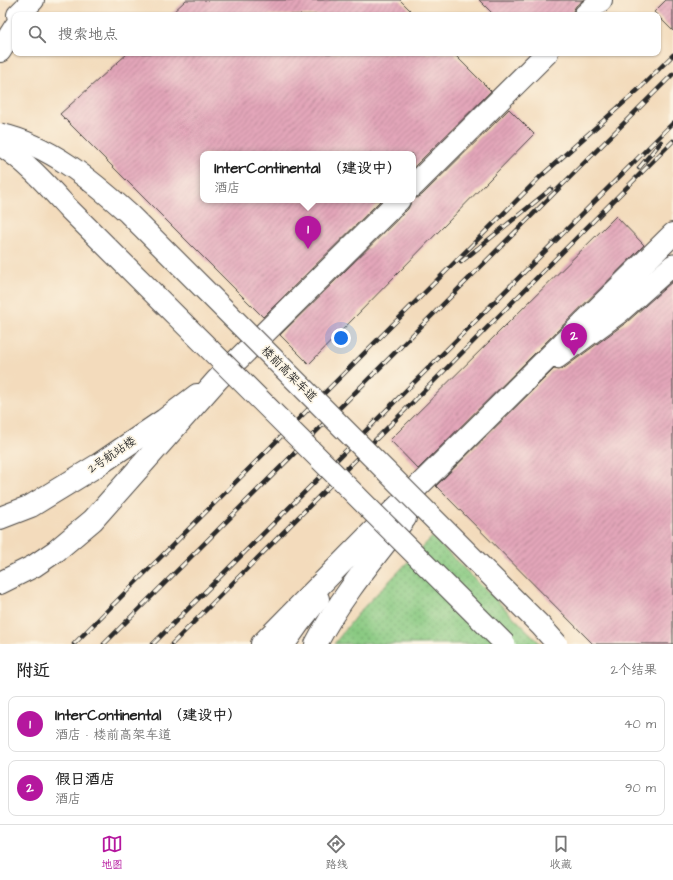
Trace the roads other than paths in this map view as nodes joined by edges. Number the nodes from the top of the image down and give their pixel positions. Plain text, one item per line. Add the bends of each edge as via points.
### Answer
1 (601, 0) edge
2 (589, 12) edge
3 (12, 21) edge
4 (12, 32) edge
5 (0, 34) edge
6 (0, 51) edge
7 (544, 56) edge
8 (0, 134) edge
9 (0, 146) edge
10 (416, 183) edge
11 (396, 203) edge
12 (673, 234) edge
13 (673, 265) edge
14 (217, 380) junction
15 (524, 382) junction
16 (470, 435) junction
17 (0, 518) edge
18 (382, 522) junction
19 (0, 583) edge
20 (262, 644) edge
21 (284, 644) edge
22 (316, 644) edge
23 (505, 644) edge
24 (557, 644) edge

1 - 2 main road
3 - 5 main road
4 - 6 main road
7 - 10 main road
8 - 24 street, 楼前高架车道, bridge via 30,144 54,156 122,208
9 - 23 street, bridge via 35,172 68,208
11 - 14 main road
12 - 15 main road
13 - 15 street via 620,312
14 - 17 main road, 2号航站楼 via 98,465 30,506
14 - 19 main road via 93,520 34,566
15 - 16 main road
16 - 18 main road
16 - 22 main road via 353,585 326,624
18 - 20 main road
18 - 21 main road

